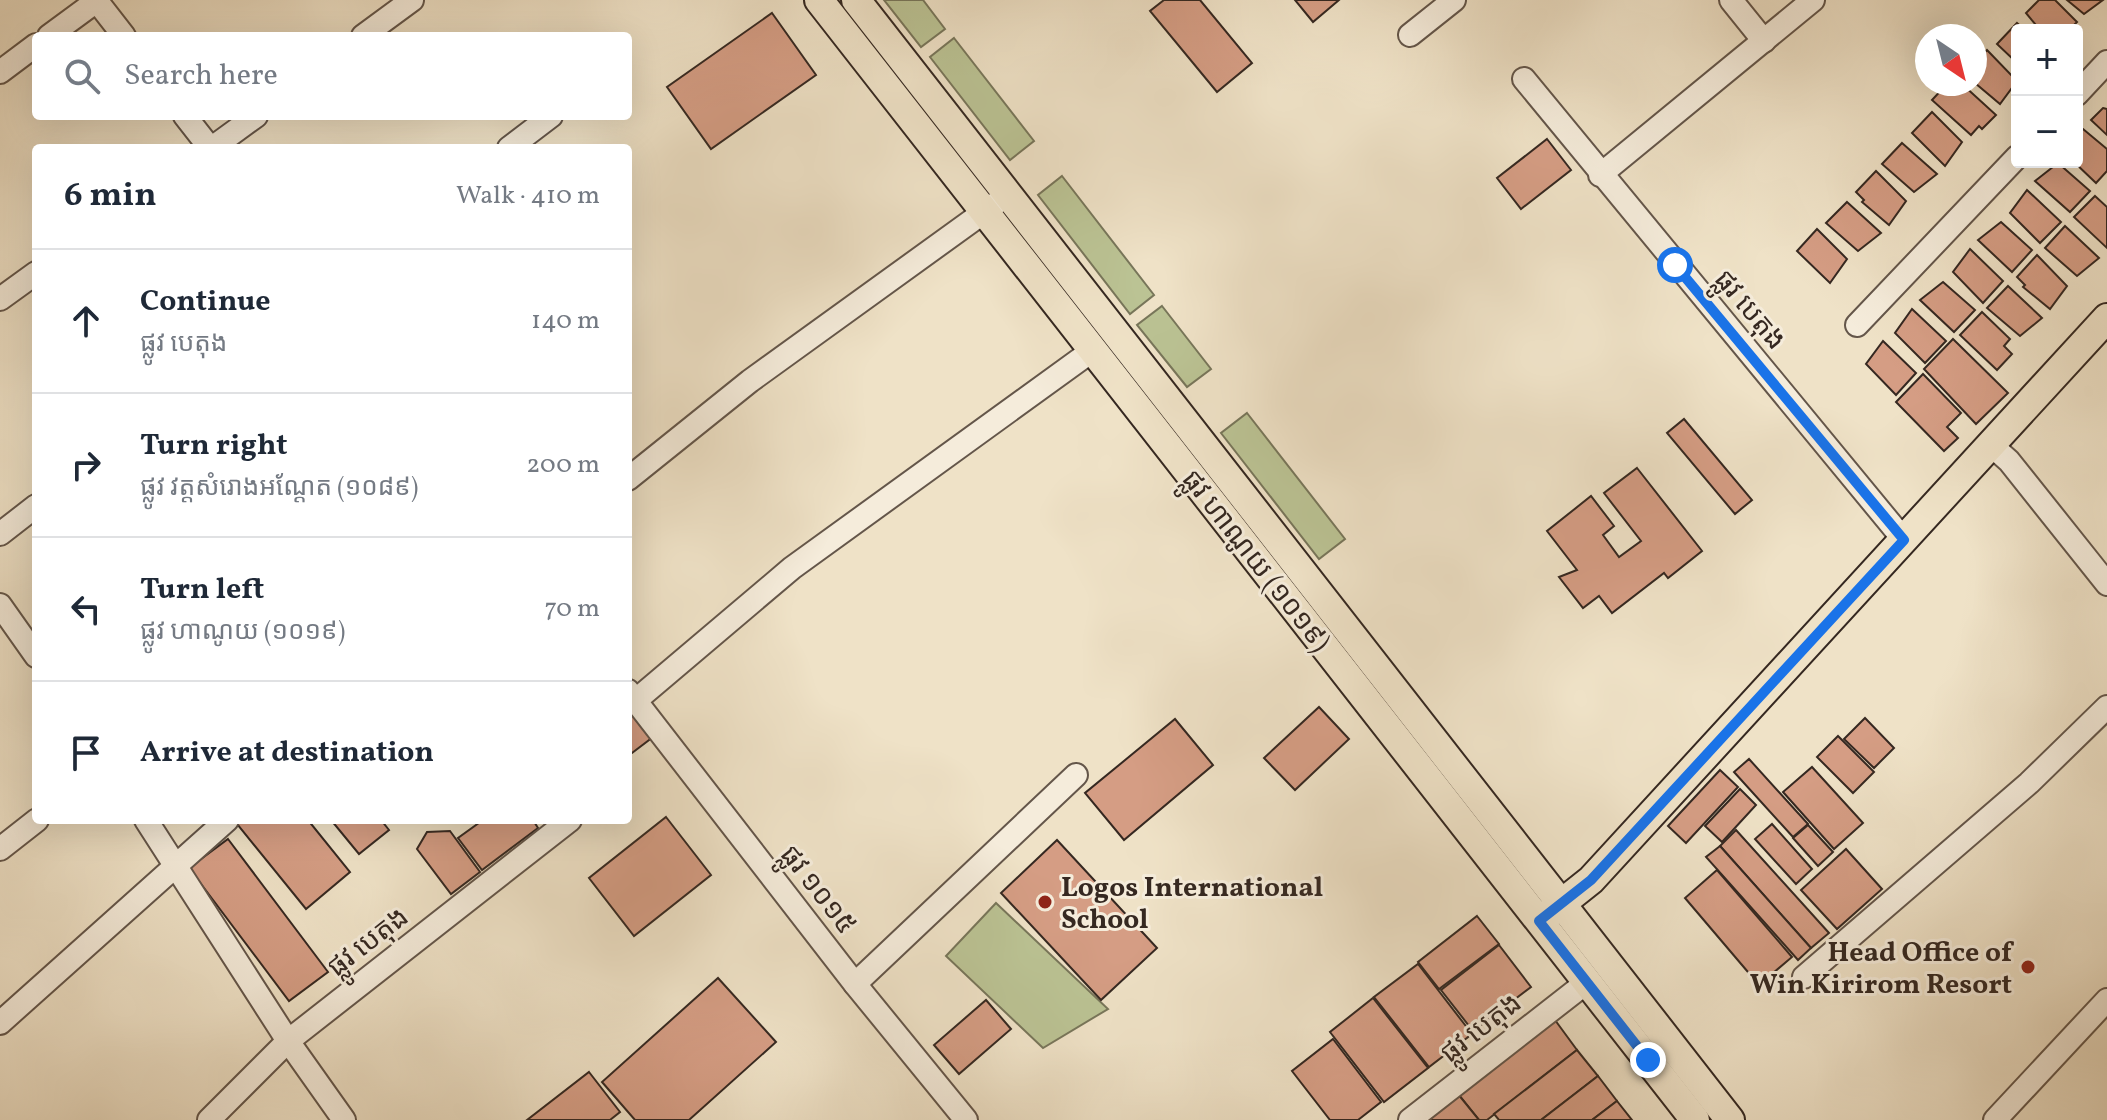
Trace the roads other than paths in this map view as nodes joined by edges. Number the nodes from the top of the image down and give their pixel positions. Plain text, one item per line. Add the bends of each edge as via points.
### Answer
1 (97, 0) edge
2 (412, 0) edge
3 (819, 0) edge
4 (856, 0) edge
5 (1454, 0) edge
6 (1731, 0) edge
7 (1813, 0) edge
8 (54, 32) edge
9 (121, 32) edge
10 (368, 32) edge
11 (1410, 35) dead end
12 (1764, 41) junction
13 (32, 48) edge
14 (2107, 62) edge
15 (0, 72) edge
16 (1524, 79) dead end
17 (2083, 88) edge
18 (188, 120) edge
19 (250, 120) edge
20 (546, 120) edge
21 (208, 144) edge
22 (217, 144) edge
23 (514, 144) edge
24 (2011, 163) edge
25 (1600, 175) junction
26 (1006, 192) junction
27 (985, 214) junction
28 (32, 276) edge
29 (0, 299) edge
30 (2107, 318) edge
31 (1857, 325) dead end
32 (1093, 350) junction
33 (1991, 445) junction
34 (632, 476) edge
35 (32, 509) edge
36 (0, 534) edge
37 (1904, 540) junction
38 (2107, 584) edge
39 (0, 605) edge
40 (32, 650) edge
41 (632, 696) edge
42 (2107, 707) edge
43 (1076, 775) dead end
44 (32, 824) edge
45 (149, 824) edge
46 (222, 824) edge
47 (565, 824) edge
48 (0, 849) edge
49 (176, 865) junction
50 (1550, 912) junction
51 (1804, 977) dead end
52 (1587, 982) junction
53 (855, 984) junction
54 (2107, 1000) edge
55 (0, 1023) edge
56 (288, 1041) junction
57 (209, 1120) edge
58 (344, 1120) edge
59 (966, 1120) edge
60 (1410, 1120) edge
61 (1695, 1120) edge
62 (1730, 1120) edge
63 (1995, 1120) edge

1 - 8 street
1 - 9 street
2 - 10 street
3 - 27 main road, ផ្លូវ ហាណូយ (១០១៩)
4 - 26 main road, ផ្លូវ ហាណូយ (១០១៩)
5 - 11 street
6 - 12 street
7 - 12 street
12 - 25 street
13 - 15 street
14 - 17 street
16 - 25 street, ផ្លូវ បេតុង
18 - 21 street
19 - 22 street
20 - 23 street
24 - 31 street
25 - 37 street, ផ្លូវ បេតុង
26 - 27 street
26 - 50 main road, ផ្លូវ ហាណូយ (១០១៩)
27 - 32 main road, ផ្លូវ ហាណូយ (១០១៩)
27 - 34 street via 750,381
28 - 29 street
30 - 33 main road
32 - 41 street via 792,568
32 - 50 main road, ផ្លូវ ហាណូយ (១០១៩)
33 - 37 main road
33 - 38 street
35 - 36 street
37 - 50 main road via 1591,880
39 - 40 street
41 - 53 street, ផ្លូវ ១០១៥
42 - 51 street via 2029,783
43 - 53 street
44 - 48 street
45 - 49 street
46 - 49 street
47 - 56 street, ផ្លូវ បេតុង
49 - 55 street
49 - 56 street
50 - 52 main road, ផ្លូវ ហាណូយ (១០១៩)
50 - 62 main road, ផ្លូវ ហាណូយ (១០១៩)
52 - 60 street, ផ្លូវ បេតុង
52 - 61 main road, ផ្លូវ ហាណូយ (១០១៩)
53 - 59 street, ផ្លូវ ១០១៥
54 - 63 street
56 - 57 street, ផ្លូវ បេតុង
56 - 58 street

